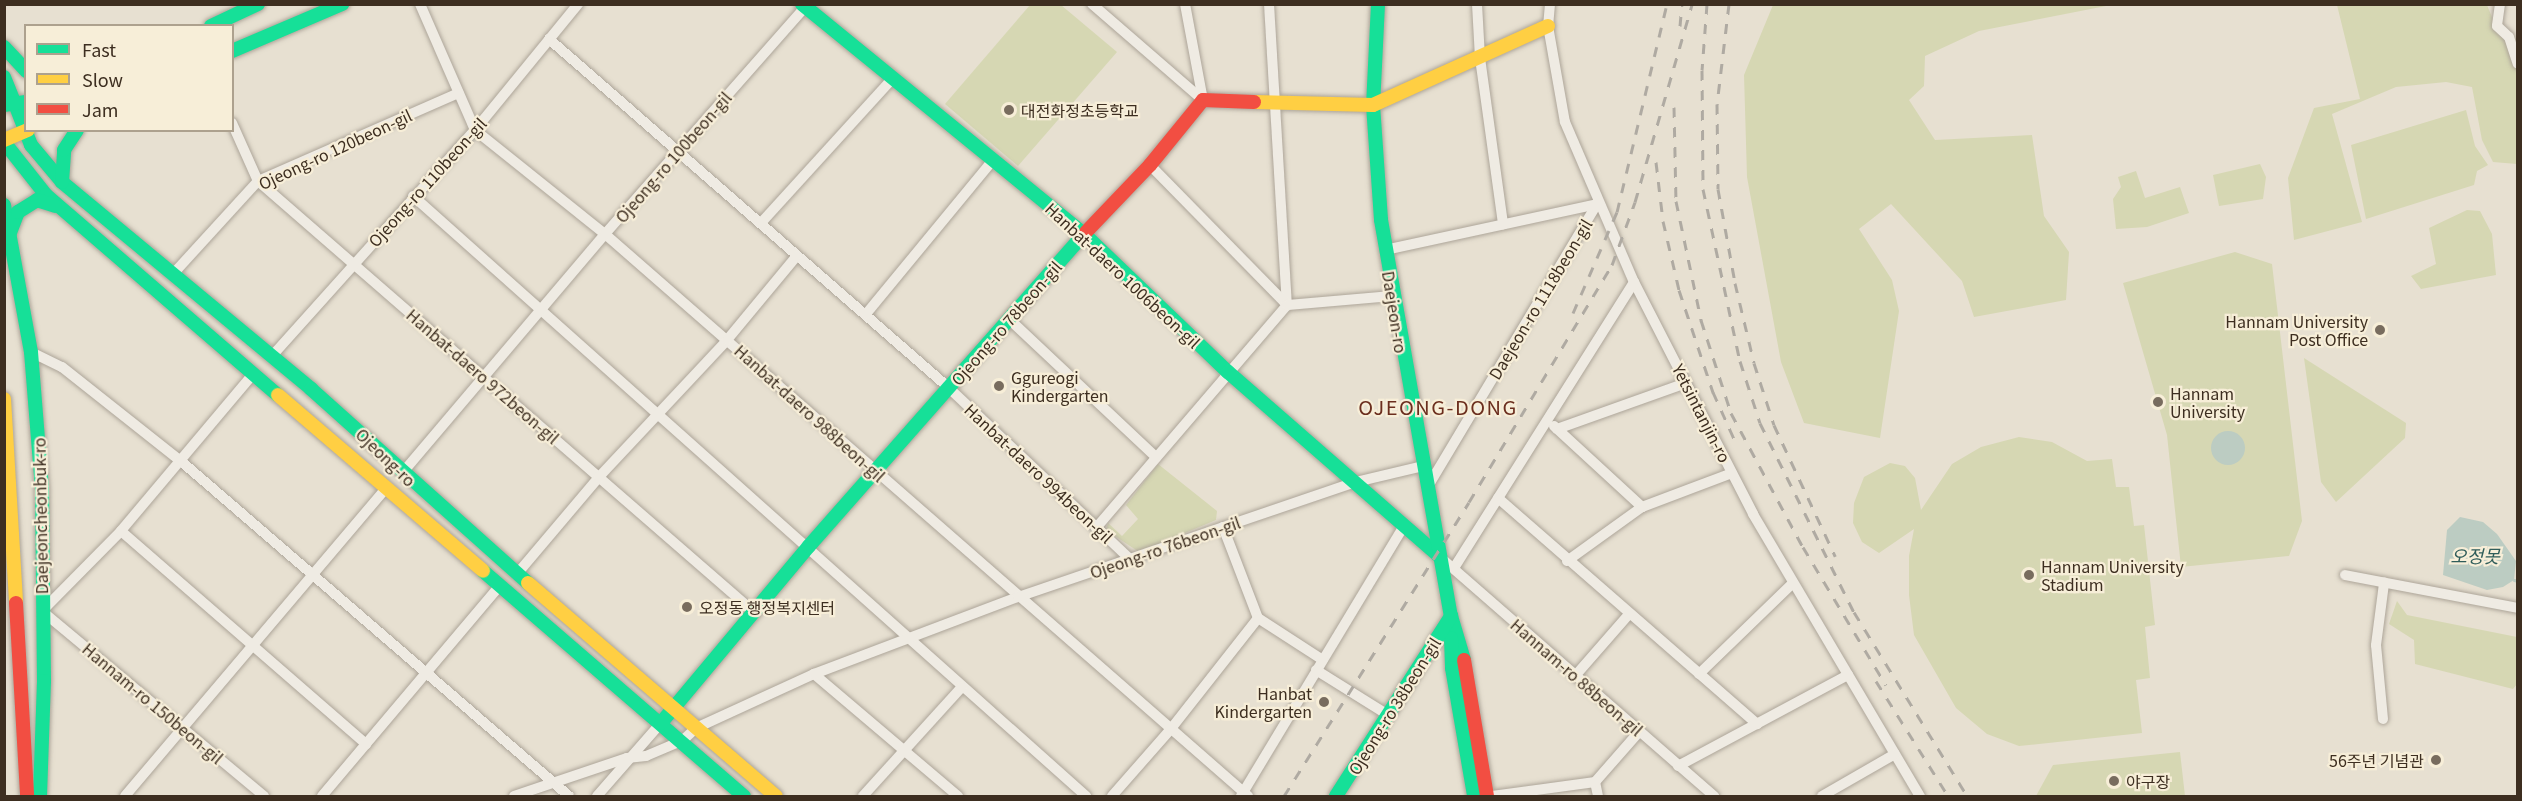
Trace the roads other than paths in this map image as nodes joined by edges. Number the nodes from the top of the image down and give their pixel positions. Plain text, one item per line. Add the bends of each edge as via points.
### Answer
1 (258, 4) edge
2 (342, 4) edge
3 (420, 4) edge
4 (578, 4) edge
5 (1092, 4) edge
6 (1185, 4) edge
7 (1269, 4) edge
8 (1378, 4) edge
9 (1477, 4) edge
10 (1550, 4) edge
11 (2500, 4) edge
12 (805, 5) edge
13 (215, 24) edge
14 (1548, 26) junction
15 (549, 39) junction
16 (4, 47) edge
17 (234, 50) edge
18 (1480, 58) junction
19 (2517, 64) edge
20 (24, 69) edge
21 (4, 77) edge
22 (894, 77) junction
23 (458, 93) junction
24 (1203, 100) junction
25 (1274, 102) junction
26 (15, 104) edge
27 (1373, 105) junction
28 (24, 124) edge
29 (234, 128) edge
30 (475, 130) junction
31 (25, 132) edge
32 (27, 132) edge
33 (76, 132) edge
34 (4, 141) edge
35 (681, 150) junction
36 (993, 160) junction
37 (4, 163) edge
38 (1150, 165) junction
39 (62, 182) junction
40 (258, 182) junction
41 (46, 195) junction
42 (413, 196) junction
43 (1598, 204) junction
44 (4, 205) edge
45 (72, 216) junction
46 (761, 223) junction
47 (1503, 224) junction
48 (605, 234) junction
49 (1084, 234) junction
50 (8, 238) junction
51 (1385, 249) junction
52 (796, 256) junction
53 (354, 262) junction
54 (174, 273) junction
55 (1634, 282) junction
56 (1393, 296) junction
57 (1287, 305) junction
58 (540, 312) junction
59 (866, 314) junction
60 (1009, 319) junction
61 (727, 340) junction
62 (31, 352) junction
63 (272, 356) junction
64 (1228, 372) junction
65 (253, 374) junction
66 (485, 378) junction
67 (1686, 383) junction
68 (949, 388) junction
69 (4, 399) edge
70 (657, 412) junction
71 (1547, 419) junction
72 (1557, 429) junction
73 (1156, 457) junction
74 (182, 462) junction
75 (1423, 466) junction
76 (404, 471) junction
77 (875, 471) junction
78 (1732, 473) junction
79 (600, 477) junction
80 (1356, 482) junction
81 (386, 488) junction
82 (1427, 488) junction
83 (1498, 498) junction
84 (1642, 507) junction
85 (1404, 526) junction
86 (1223, 527) junction
87 (1096, 528) junction
88 (121, 531) junction
89 (809, 546) junction
90 (1440, 557) junction
91 (1131, 560) junction
92 (1567, 561) junction
93 (1454, 568) junction
94 (517, 574) junction
95 (313, 575) junction
96 (2345, 575) dead end
97 (1793, 583) junction
98 (2384, 583) junction
99 (498, 588) junction
100 (1018, 597) junction
101 (2517, 608) edge
102 (42, 611) junction
103 (755, 613) junction
104 (1629, 614) junction
105 (1450, 616) junction
106 (1258, 618) junction
107 (910, 639) junction
108 (251, 647) junction
109 (1319, 665) junction
110 (814, 674) junction
111 (1699, 674) junction
112 (428, 675) junction
113 (1848, 675) junction
114 (1575, 676) junction
115 (962, 687) junction
116 (673, 709) junction
117 (1388, 716) junction
118 (2383, 719) dead end
119 (23, 723) junction
120 (660, 723) junction
121 (1757, 724) junction
122 (183, 728) junction
123 (696, 728) junction
124 (1170, 730) junction
125 (1639, 732) junction
126 (682, 741) junction
127 (366, 744) junction
128 (905, 752) junction
129 (1895, 753) junction
130 (627, 758) junction
131 (1678, 766) junction
132 (1595, 782) junction
133 (552, 783) junction
134 (1244, 795) edge
135 (27, 796) edge
136 (39, 796) edge
137 (125, 796) edge
138 (264, 796) edge
139 (322, 796) edge
140 (514, 796) edge
141 (569, 796) edge
142 (597, 796) edge
143 (744, 796) edge
144 (776, 796) edge
145 (864, 796) edge
146 (958, 796) edge
147 (1086, 796) edge
148 (1112, 796) edge
149 (1336, 796) edge
150 (1474, 796) edge
151 (1487, 796) edge
152 (1492, 796) edge
153 (1598, 796) edge
154 (1714, 796) edge
155 (1822, 796) edge
156 (1920, 796) edge

1 - 13 main road
2 - 17 main road
3 - 23 street, Hanbat-daero 988beon-gil
4 - 15 street, Ojeong-ro 110beon-gil
5 - 24 street
6 - 24 street
7 - 25 street
8 - 27 main road, Daejeon-ro
9 - 18 street
10 - 14 street, Yetsintanjin-ro
11 - 19 street via 2497,26 2509,37
12 - 22 main road, Hanbat-daero 1006beon-gil
12 - 35 street, Ojeong-ro 100beon-gil
14 - 18 main road
14 - 43 street, Yetsintanjin-ro via 1565,122
15 - 30 street, Ojeong-ro 110beon-gil
15 - 35 street, Hanbat-daero 994beon-gil
16 - 20 main road
18 - 27 main road
18 - 47 street
21 - 26 main road, Ojeong-ro
22 - 36 main road, Hanbat-daero 1006beon-gil
22 - 46 street
23 - 30 street, Hanbat-daero 988beon-gil
23 - 40 street, Ojeong-ro 120beon-gil
24 - 25 main road
24 - 38 main road, Ojeong-ro 78beon-gil
25 - 27 main road
25 - 57 street
26 - 28 main road, Ojeong-ro
27 - 51 main road, Daejeon-ro
29 - 40 street, Hanbat-daero 972beon-gil
30 - 42 street, Ojeong-ro 110beon-gil
30 - 48 street, Hanbat-daero 988beon-gil
31 - 34 main road
32 - 39 main road, Ojeong-ro via 41,162
33 - 39 main road via 64,150
34 - 41 main road, Ojeong-ro
35 - 46 street, Hanbat-daero 994beon-gil
35 - 48 street, Ojeong-ro 100beon-gil
36 - 49 main road, Hanbat-daero 1006beon-gil
36 - 59 street
37 - 41 main road
38 - 49 main road, Ojeong-ro 78beon-gil
38 - 57 street
39 - 54 main road, Ojeong-ro
40 - 53 street, Hanbat-daero 972beon-gil
40 - 54 street, Ojeong-ro 120beon-gil
41 - 45 main road, Ojeong-ro
42 - 53 street, Ojeong-ro 110beon-gil
42 - 58 street
43 - 47 street
43 - 55 street, Yetsintanjin-ro
43 - 82 street, Daejeon-ro 1118beon-gil
44 - 50 main road, Daejeoncheonbuk-ro
45 - 50 main road via 49,202 37,200 18,212
45 - 65 main road, Ojeong-ro
46 - 52 street, Hanbat-daero 994beon-gil
47 - 51 street
48 - 58 street, Ojeong-ro 100beon-gil
48 - 61 street, Hanbat-daero 988beon-gil
49 - 60 main road, Ojeong-ro 78beon-gil
49 - 64 main road, Hanbat-daero 1006beon-gil
50 - 62 main road, Daejeoncheonbuk-ro
51 - 56 main road, Daejeon-ro
52 - 59 street, Hanbat-daero 994beon-gil
52 - 61 street
53 - 63 street, Ojeong-ro 110beon-gil
53 - 66 street, Hanbat-daero 972beon-gil
54 - 63 main road, Ojeong-ro
55 - 67 street, Yetsintanjin-ro
55 - 71 street
56 - 57 street
56 - 75 main road, Daejeon-ro
57 - 64 street
58 - 66 street, Ojeong-ro 100beon-gil
58 - 70 street
59 - 68 street, Hanbat-daero 994beon-gil
60 - 68 main road, Ojeong-ro 78beon-gil
60 - 73 street
61 - 70 street
61 - 77 street, Hanbat-daero 988beon-gil
62 - 74 street via 62,367
62 - 102 main road, Daejeoncheonbuk-ro via 42,489
63 - 76 main road, Ojeong-ro
64 - 73 street
64 - 80 main road, Hanbat-daero 1006beon-gil
65 - 74 street
65 - 81 main road, Ojeong-ro
66 - 76 street, Ojeong-ro 100beon-gil
66 - 79 street, Hanbat-daero 972beon-gil
67 - 72 street
67 - 78 street, Yetsintanjin-ro
68 - 77 main road, Ojeong-ro 78beon-gil
68 - 87 street, Hanbat-daero 994beon-gil
69 - 119 main road
70 - 79 street
70 - 89 street
71 - 72 street
71 - 83 street
72 - 84 street
73 - 87 street
74 - 88 street
74 - 95 street
75 - 80 street, Ojeong-ro 76beon-gil
75 - 82 main road, Daejeon-ro
76 - 94 main road, Ojeong-ro via 413,484
77 - 89 main road, Ojeong-ro 78beon-gil
77 - 100 street, Hanbat-daero 988beon-gil
78 - 84 street
78 - 97 street, Yetsintanjin-ro
79 - 94 street
79 - 103 street, Hanbat-daero 972beon-gil
80 - 85 main road, Hanbat-daero 1006beon-gil
80 - 86 street, Ojeong-ro 76beon-gil
81 - 95 street
81 - 99 main road, Ojeong-ro
82 - 90 main road, Daejeon-ro
83 - 92 street
83 - 93 street
84 - 92 street
85 - 90 main road, Hanbat-daero 1006beon-gil
85 - 109 street
86 - 91 street, Ojeong-ro 76beon-gil
86 - 106 street
87 - 91 street, Hanbat-daero 994beon-gil
88 - 102 street
88 - 108 street
89 - 103 main road, Ojeong-ro 78beon-gil
89 - 107 street
90 - 93 street, Hannam-ro 88beon-gil
90 - 105 main road, Daejeon-ro
91 - 100 street, Ojeong-ro 76beon-gil
92 - 104 street
93 - 114 street, Hannam-ro 88beon-gil
94 - 116 main road, Ojeong-ro
95 - 108 street
95 - 112 street
96 - 98 street
97 - 111 street
97 - 113 street, Yetsintanjin-ro
98 - 101 street
98 - 118 street via 2376,645
99 - 112 street
99 - 120 main road, Ojeong-ro
100 - 107 street, Ojeong-ro 76beon-gil
100 - 124 street, Hanbat-daero 988beon-gil
102 - 122 street, Hannam-ro 150beon-gil
102 - 136 main road, Daejeoncheonbuk-ro
103 - 116 main road, Ojeong-ro 78beon-gil
104 - 111 street
104 - 114 street
105 - 117 main road, Ojeong-ro 38beon-gil
105 - 150 main road, Daejeon-ro via 1452,668
105 - 151 main road, Daejeon-ro via 1466,665
106 - 109 street
106 - 124 street
107 - 110 street, Ojeong-ro 76beon-gil
107 - 115 street
108 - 122 street
108 - 127 street
109 - 117 street
109 - 134 street
110 - 123 street, Ojeong-ro 76beon-gil
110 - 128 street
111 - 121 street
112 - 127 street
112 - 133 street
113 - 121 street
113 - 129 street, Yetsintanjin-ro
114 - 125 street, Hannam-ro 88beon-gil
115 - 128 street
115 - 147 street
116 - 120 main road, Ojeong-ro 78beon-gil
116 - 123 main road, Ojeong-ro
117 - 149 main road, Ojeong-ro 38beon-gil
119 - 135 main road
119 - 136 main road
120 - 126 main road, Ojeong-ro
120 - 130 street
121 - 131 street
122 - 137 street
122 - 138 street, Hannam-ro 150beon-gil
123 - 126 street, Ojeong-ro 76beon-gil
123 - 144 main road, Ojeong-ro
124 - 134 street, Hanbat-daero 988beon-gil
124 - 148 street
125 - 131 street, Hannam-ro 88beon-gil
125 - 132 street
126 - 130 street via 646,756
126 - 143 main road, Ojeong-ro
127 - 139 street
128 - 145 street
128 - 146 street
129 - 155 street
129 - 156 street, Yetsintanjin-ro
130 - 133 street
130 - 142 street
131 - 154 street, Hannam-ro 88beon-gil
132 - 152 street
132 - 153 street
133 - 140 street
133 - 141 street

